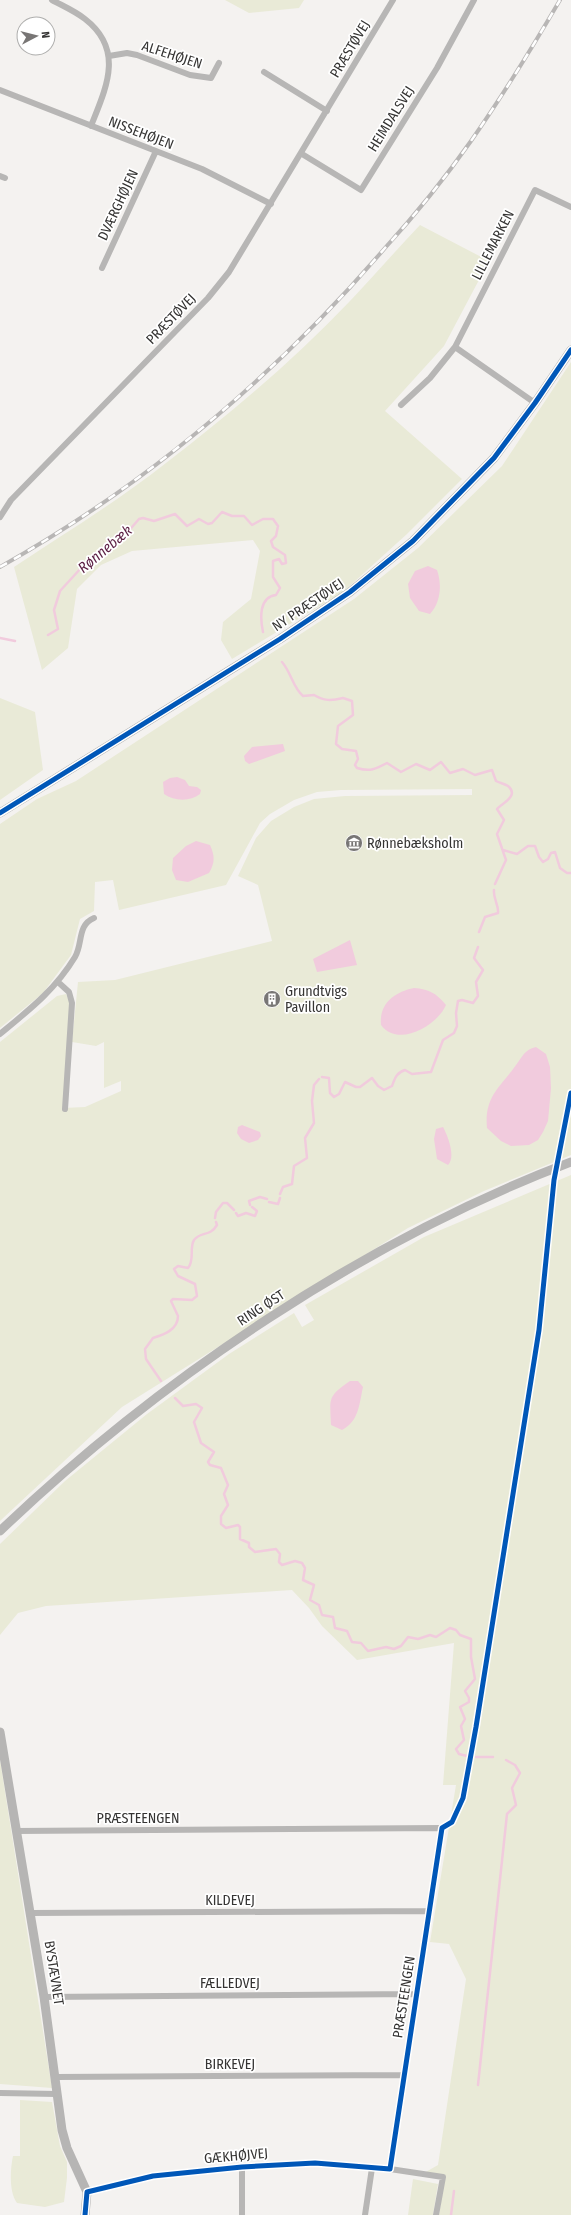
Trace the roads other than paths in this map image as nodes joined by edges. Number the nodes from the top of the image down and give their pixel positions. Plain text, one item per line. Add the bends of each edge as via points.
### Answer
1 (52, 0) edge
2 (393, 0) edge
3 (474, 0) edge
4 (109, 56) junction
5 (219, 63) dead end
6 (264, 72) dead end
7 (0, 90) edge
8 (327, 111) junction
9 (91, 126) junction
10 (156, 151) junction
11 (302, 154) junction
12 (271, 204) junction
13 (571, 207) edge
14 (102, 268) dead end
15 (455, 347) junction
16 (571, 350) edge
17 (535, 403) junction
18 (401, 405) dead end
19 (0, 517) edge
20 (0, 813) edge
21 (94, 918) dead end
22 (58, 982) junction
23 (0, 1034) edge
24 (65, 1109) dead end
25 (571, 1162) edge
26 (0, 1531) edge
27 (0, 1732) edge
28 (16, 1831) junction
29 (430, 1911) junction
30 (31, 1913) junction
31 (416, 1994) junction
32 (44, 1997) junction
33 (404, 2075) junction
34 (56, 2078) junction
35 (0, 2093) edge
36 (57, 2094) junction
37 (242, 2167) junction
38 (372, 2168) junction
39 (390, 2170) junction
40 (87, 2192) junction
41 (85, 2215) edge
42 (242, 2215) edge
43 (365, 2215) edge
44 (436, 2215) edge

1 - 4 street via 84,18 96,29
2 - 8 street, PRÆSTØVEJ
3 - 11 street, HEIMDALSVEJ via 437,68 361,190
4 - 5 street, ALFEHØJEN via 127,53 137,55 199,78 211,78
4 - 9 street via 107,84
6 - 8 street
7 - 9 street, NISSEHØJEN
8 - 11 street, PRÆSTØVEJ
9 - 10 street, NISSEHØJEN
10 - 12 street, NISSEHØJEN via 202,169
10 - 14 street, DVÆRGHØJEN
11 - 12 street, PRÆSTØVEJ
12 - 19 street, PRÆSTØVEJ via 229,272 208,298 11,500
13 - 15 street, LILLEMARKEN via 535,190
15 - 17 street
15 - 18 street, LILLEMARKEN via 430,378
16 - 17 street, NY PRÆSTØVEJ
17 - 20 street, NY PRÆSTØVEJ via 494,458 458,496 413,541 350,592 280,639
21 - 22 street via 88,920 83,928 76,955
22 - 23 street via 46,996
22 - 24 street via 69,992 72,1003
25 - 26 street, RING ØST via 484,1199 407,1237 322,1285 229,1345 91,1449
27 - 28 street, BYSTÆVNET
28 - 29 street, PRÆSTEENGEN via 442,1828
28 - 30 street, BYSTÆVNET
29 - 30 street, KILDEVEJ
29 - 31 street, PRÆSTEENGEN
30 - 32 street, BYSTÆVNET
31 - 32 street, FÆLLEDVEJ
31 - 33 street, PRÆSTEENGEN
32 - 34 street, BYSTÆVNET
33 - 34 street, BIRKEVEJ
33 - 39 street, PRÆSTEENGEN
34 - 36 street, BYSTÆVNET
35 - 36 street
36 - 40 street, BYSTÆVNET via 67,2148
37 - 38 street, GÆKHØJVEJ via 315,2163
37 - 40 street, GÆKHØJVEJ via 153,2176
37 - 42 street
38 - 39 street, GÆKHØJVEJ
38 - 43 street
39 - 44 street, GÆKHØJVEJ via 443,2177
40 - 41 street, BYSTÆVNET

